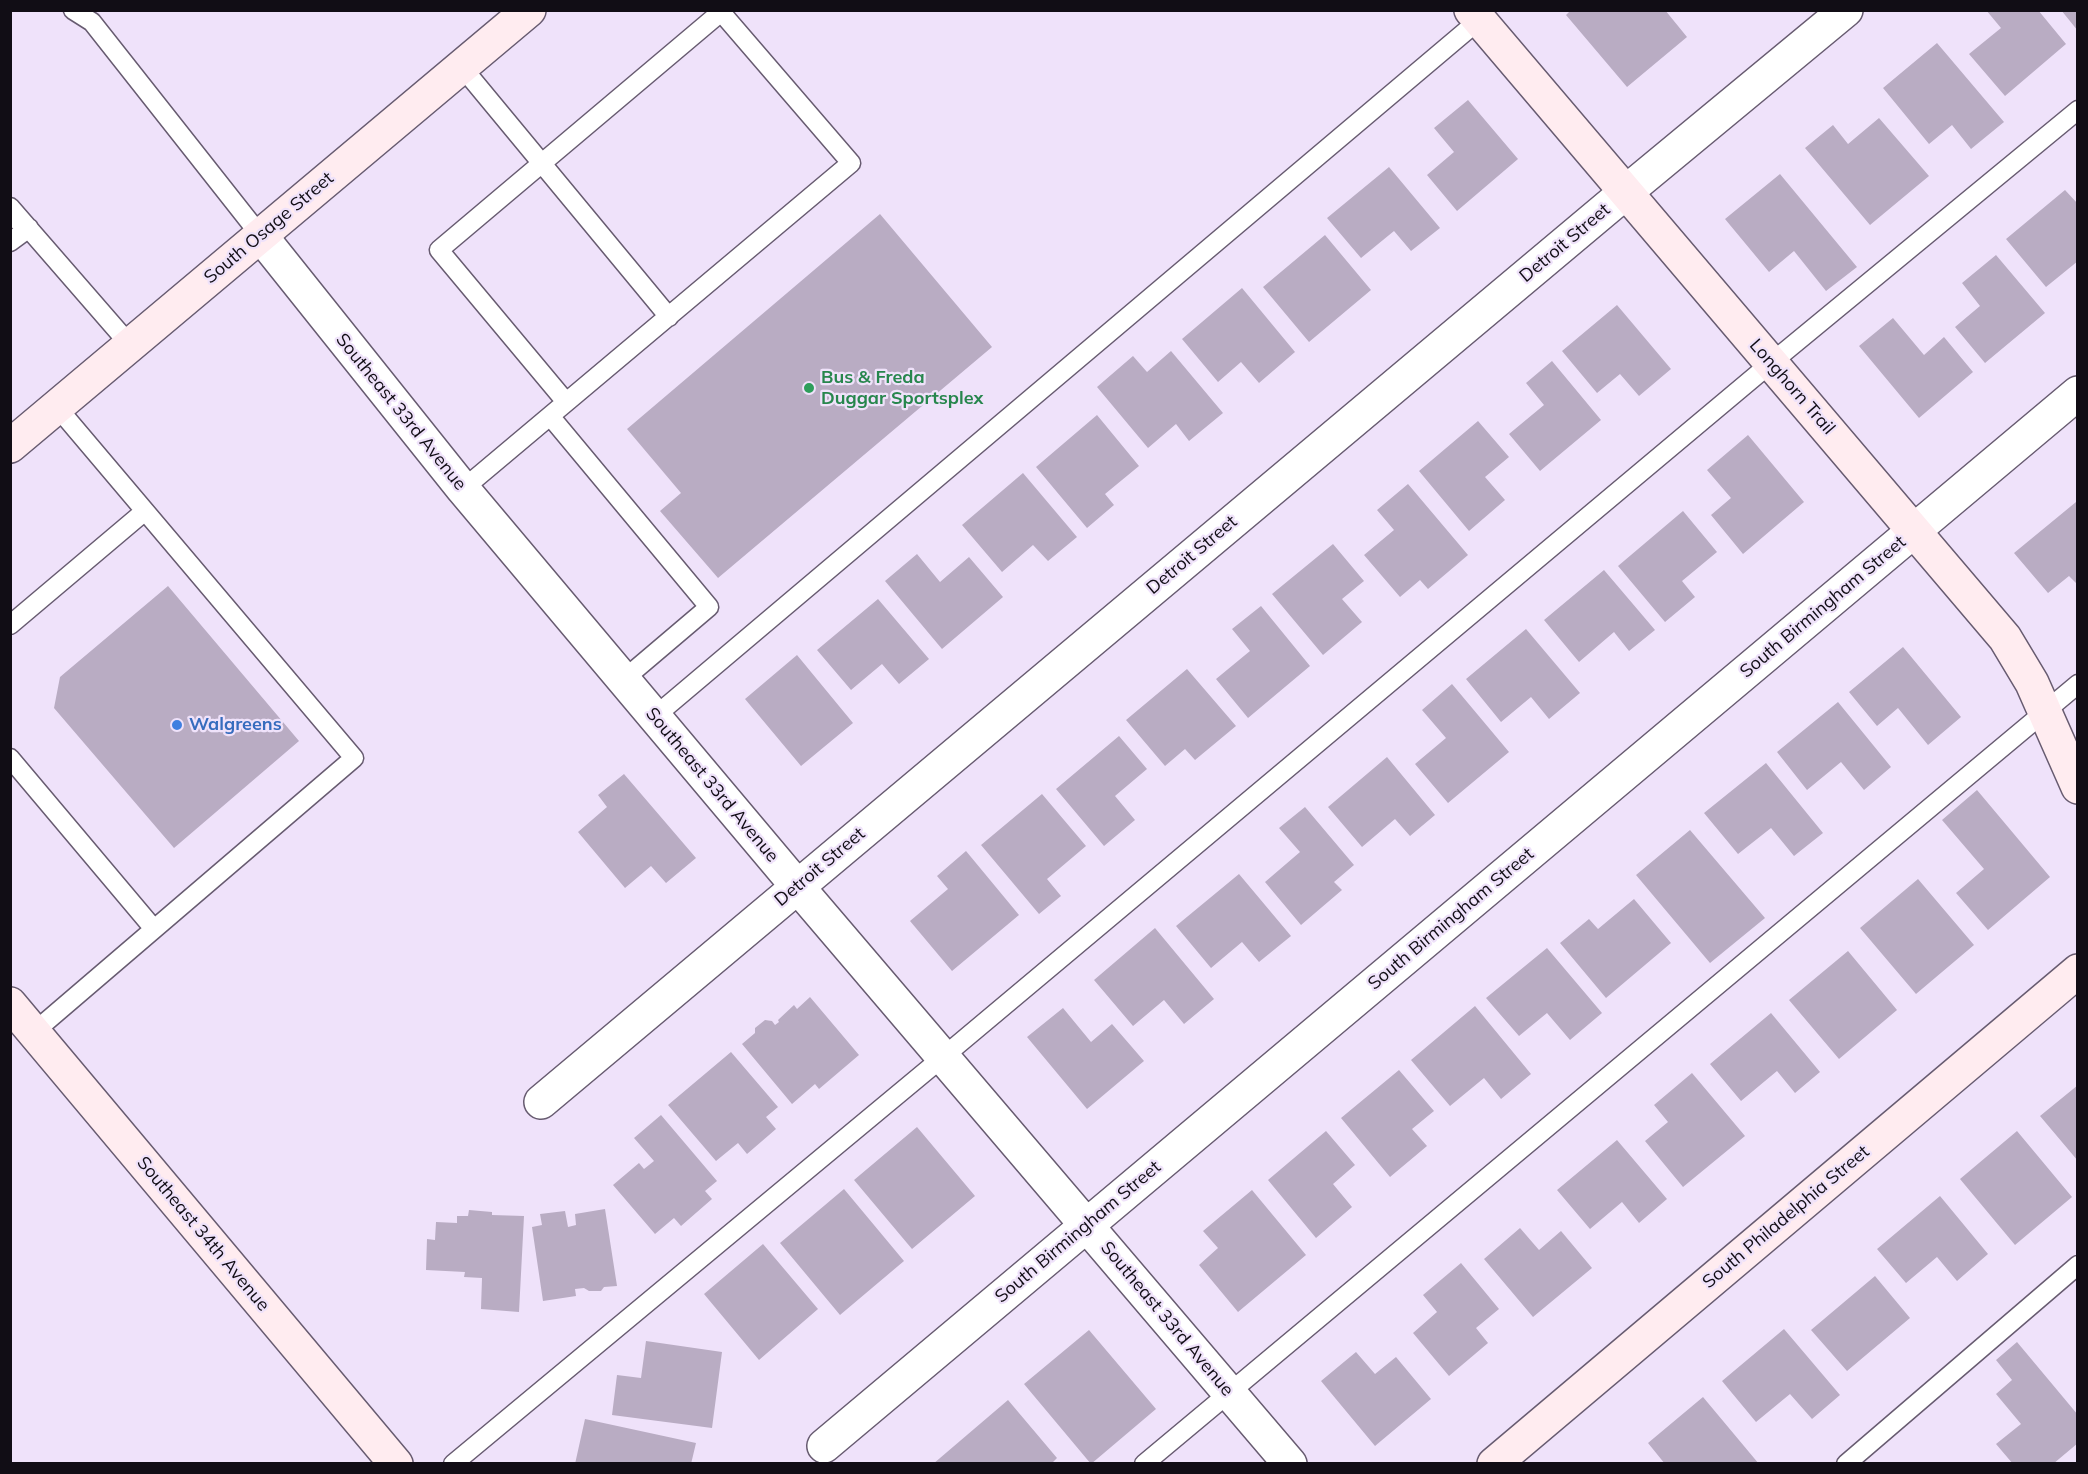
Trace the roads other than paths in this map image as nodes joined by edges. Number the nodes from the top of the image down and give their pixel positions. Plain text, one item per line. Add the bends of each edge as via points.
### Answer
1 (73, 10) edge
2 (529, 10) edge
3 (1846, 10) edge
4 (1480, 13) edge
5 (462, 67) junction
6 (2078, 111) edge
7 (542, 163) junction
8 (1626, 192) junction
9 (10, 207) edge
10 (10, 218) edge
11 (28, 228) junction
12 (260, 235) junction
13 (10, 243) edge
14 (669, 317) junction
15 (130, 345) junction
16 (1771, 363) junction
17 (2078, 393) edge
18 (566, 402) junction
19 (57, 407) junction
20 (550, 416) junction
21 (10, 446) edge
22 (463, 489) junction
23 (145, 511) junction
24 (1914, 531) junction
25 (10, 625) edge
26 (623, 680) junction
27 (2078, 684) edge
28 (2045, 711) junction
29 (654, 717) junction
30 (10, 758) edge
31 (2078, 787) edge
32 (796, 886) junction
33 (154, 930) junction
34 (2078, 971) edge
35 (10, 1004) edge
36 (34, 1032) junction
37 (943, 1057) junction
38 (541, 1102) dead end
39 (1086, 1225) junction
40 (2078, 1265) edge
41 (1229, 1392) junction
42 (824, 1446) dead end
43 (396, 1464) edge
44 (453, 1464) edge
45 (1144, 1464) edge
46 (1290, 1464) edge
47 (1494, 1464) edge
48 (1846, 1464) edge

1 - 12 lane via 92,22
2 - 5 street, South Osage Street
3 - 8 street, Detroit Street
4 - 8 street, Longhorn Trail
4 - 29 lane
5 - 7 lane
5 - 12 street, South Osage Street
6 - 16 lane
7 - 14 lane
7 - 14 lane via 721,12 851,163
7 - 18 lane via 439,250
8 - 16 street, Longhorn Trail
8 - 32 street, Detroit Street
9 - 11 lane
10 - 11 lane
11 - 13 lane
11 - 15 lane
12 - 15 street, South Osage Street
12 - 22 street, Southeast 33rd Avenue
14 - 18 lane
15 - 19 street, South Osage Street
16 - 24 street, Longhorn Trail
16 - 37 lane
17 - 24 street, South Birmingham Street
18 - 20 lane
19 - 21 street, South Osage Street
19 - 23 lane
20 - 22 lane
20 - 26 lane via 709,607
22 - 26 street, Southeast 33rd Avenue
23 - 25 lane
23 - 33 lane via 354,758
24 - 28 street, Longhorn Trail via 2005,638
24 - 39 street, South Birmingham Street
26 - 29 street, Southeast 33rd Avenue
27 - 28 lane
28 - 31 street, Longhorn Trail
28 - 41 lane
29 - 32 street, Southeast 33rd Avenue
30 - 33 lane
32 - 37 street, Southeast 33rd Avenue
32 - 38 street, Detroit Street
33 - 36 lane
34 - 47 street, South Philadelphia Street
35 - 36 street, Southeast 34th Avenue
36 - 43 street, Southeast 34th Avenue
37 - 39 street, Southeast 33rd Avenue
37 - 44 lane
39 - 41 street, Southeast 33rd Avenue
39 - 42 street, South Birmingham Street
40 - 48 lane
41 - 45 lane
41 - 46 street, Southeast 33rd Avenue

